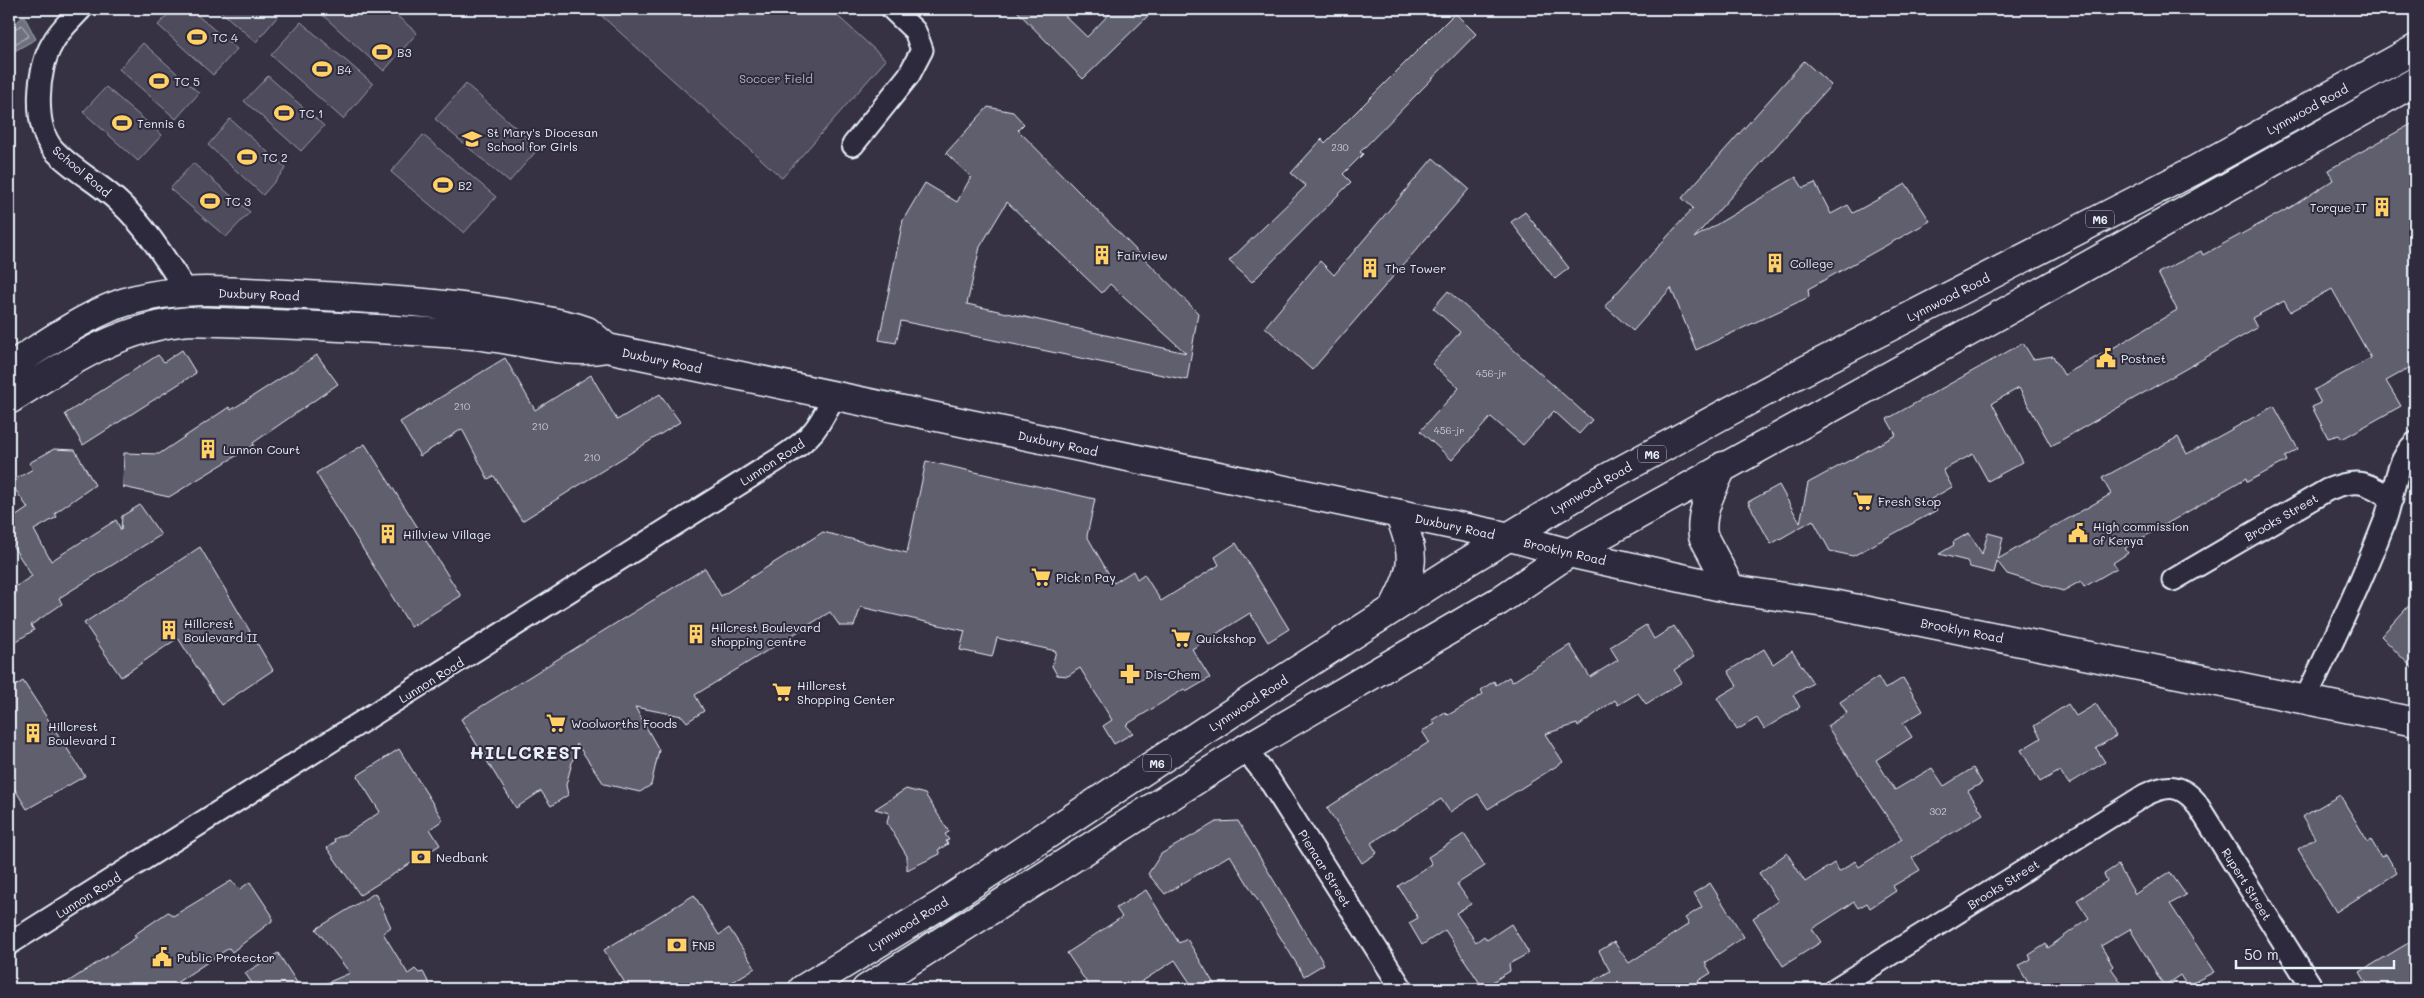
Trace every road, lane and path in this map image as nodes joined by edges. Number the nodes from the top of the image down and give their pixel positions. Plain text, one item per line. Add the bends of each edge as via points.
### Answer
1 (81, 9) edge
2 (892, 9) edge
3 (2415, 48) edge
4 (2415, 82) edge
5 (853, 146) dead end
6 (187, 292) junction
7 (49, 342) junction
8 (105, 343) junction
9 (9, 345) edge
10 (607, 348) junction
11 (9, 366) edge
12 (9, 382) edge
13 (834, 396) junction
14 (9, 400) edge
15 (2415, 442) edge
16 (1722, 466) junction
17 (2392, 499) junction
18 (1399, 514) junction
19 (1510, 537) junction
20 (1569, 553) junction
21 (2172, 580) dead end
22 (1731, 589) junction
23 (1393, 610) junction
24 (2306, 698) junction
25 (2415, 722) edge
26 (1245, 748) junction
27 (1168, 756) junction
28 (2173, 786) joint
29 (9, 944) edge
30 (803, 989) edge
31 (866, 989) edge
32 (1402, 989) edge
33 (1835, 989) edge
34 (2313, 989) edge

1 - 6 street, School Road via 51,45 46,60 40,103 40,121 45,136 54,149 122,204 146,232
2 - 5 street via 915,31 922,50 909,75
3 - 19 main road, Lynnwood Road / M6 via 2195,170 1796,375 1603,480
4 - 16 main road via 1728,466
6 - 7 main road, Duxbury Road via 124,302
6 - 10 main road, Duxbury Road via 383,299 501,312 587,331
7 - 9 main road
7 - 11 main road, Duxbury Road
8 - 10 main road, Duxbury Road via 168,322 190,321 384,328 491,336 573,351
8 - 12 main road via 99,341 79,347 29,376
8 - 14 main road, Duxbury Road
10 - 13 main road, Duxbury Road
13 - 18 main road, Duxbury Road
13 - 29 street, Lunnon Road via 808,440
15 - 17 street via 2404,458
16 - 20 main road
16 - 22 main road via 1703,515 1702,527 1703,536
17 - 21 street, Brooks Street via 2369,485 2356,481 2344,483 2326,490
17 - 24 street via 2374,550
18 - 19 main road, Duxbury Road
18 - 23 main road via 1408,537 1412,561 1410,577
19 - 20 main road, Brooklyn Road
19 - 23 main road, Lynnwood Road / M6
20 - 22 main road, Brooklyn Road
20 - 26 main road via 1499,601
22 - 24 main road, Brooklyn Road via 1838,605
23 - 27 main road, Lynnwood Road / M6
24 - 25 main road, Brooklyn Road
26 - 27 main road via 1229,738 1189,755
26 - 31 main road
26 - 32 street, Pienaar Street via 1268,778
27 - 30 main road, Lynnwood Road / M6 via 942,904
28 - 33 street, Brooks Street via 2145,795
28 - 34 street, Rupert Street via 2182,789 2195,801

